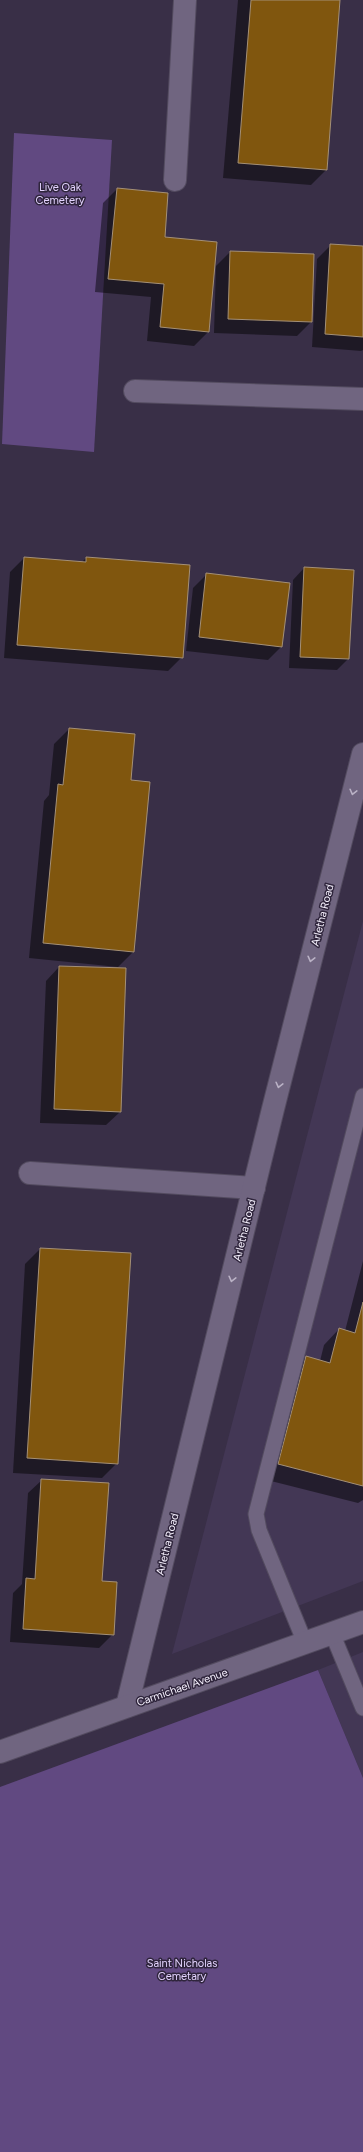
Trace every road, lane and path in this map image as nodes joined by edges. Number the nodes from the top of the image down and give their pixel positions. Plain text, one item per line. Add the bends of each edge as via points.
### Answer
1 (184, 0) edge
2 (175, 180) dead end
3 (135, 391) dead end
4 (363, 399) edge
5 (363, 754) edge
6 (363, 1096) edge
7 (30, 1173) dead end
8 (254, 1188) junction
9 (363, 1622) edge
10 (332, 1633) junction
11 (305, 1643) junction
12 (127, 1706) junction
13 (363, 1708) edge
14 (0, 1752) edge

1 - 2 street
3 - 4 street
5 -> 8 street, Arletha Road
6 - 11 lane via 256,1514 259,1530
7 - 8 street
8 -> 12 street, Arletha Road
9 - 10 street, Carmichael Avenue
10 - 11 street, Carmichael Avenue
10 - 13 lane
11 - 12 street, Carmichael Avenue
12 - 14 street, Carmichael Avenue

